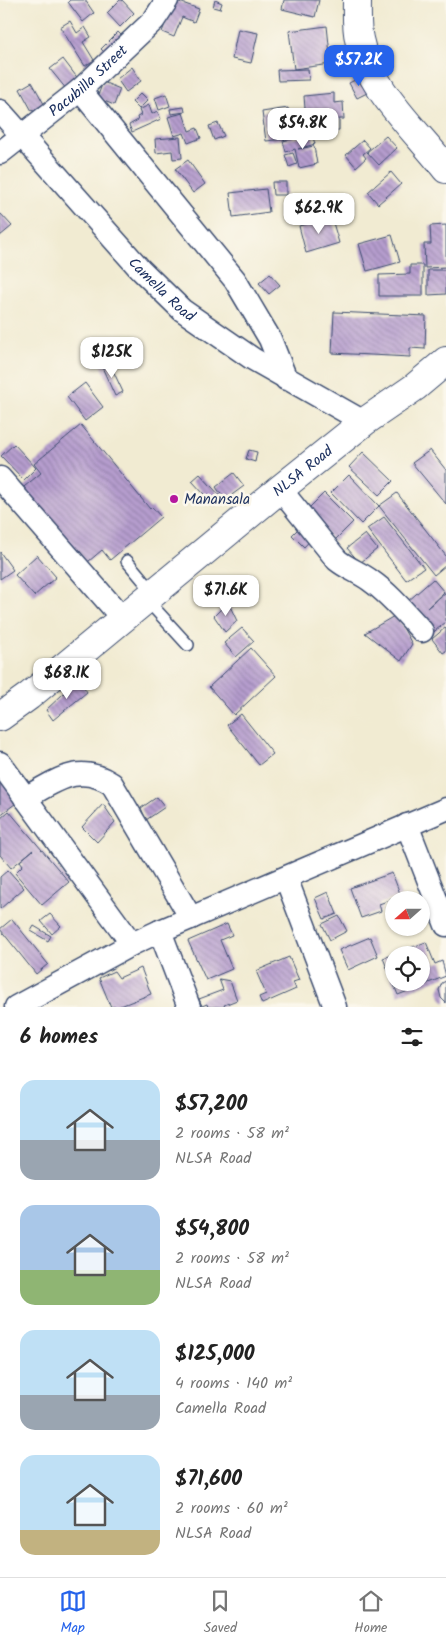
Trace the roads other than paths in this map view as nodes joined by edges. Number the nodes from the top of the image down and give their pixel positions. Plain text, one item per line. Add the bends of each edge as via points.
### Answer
1 (167, 0) edge
2 (357, 0) edge
3 (80, 90) junction
4 (0, 111) edge
5 (22, 136) junction
6 (0, 153) edge
7 (442, 156) edge
8 (446, 363) edge
9 (286, 379) junction
10 (364, 422) junction
11 (0, 478) edge
12 (280, 489) junction
13 (127, 562) dead end
14 (150, 596) junction
15 (123, 619) junction
16 (422, 631) dead end
17 (188, 645) dead end
18 (0, 717) edge
19 (0, 763) edge
20 (25, 798) junction
21 (446, 809) edge
22 (407, 826) junction
23 (286, 878) junction
24 (191, 918) junction
25 (446, 925) edge
26 (160, 931) junction
27 (132, 944) junction
28 (16, 1007) edge
29 (190, 1007) edge
30 (335, 1007) edge

1 - 3 street, Pacubilla Street via 154,20
2 - 7 main road via 359,39 363,57 374,78 399,113
3 - 5 street, Pacubilla Street
3 - 9 street via 235,280 270,339
4 - 5 street, Camella Road
5 - 6 street, Pacubilla Street
5 - 9 street, Camella Road via 140,269 182,310
8 - 10 main road, NLSA Road
9 - 10 street, Camella Road
10 - 12 main road, NLSA Road
11 - 15 street
12 - 14 main road, NLSA Road
12 - 16 street via 337,560 370,580
13 - 14 lane
14 - 15 main road, NLSA Road
14 - 17 lane
15 - 18 main road, NLSA Road
19 - 20 street
20 - 24 street via 63,777 85,773 100,776 112,784
20 - 27 street
21 - 22 street
22 - 23 street
22 - 25 street
23 - 24 street
23 - 30 street
24 - 26 street
26 - 27 street
26 - 29 street
27 - 28 street

